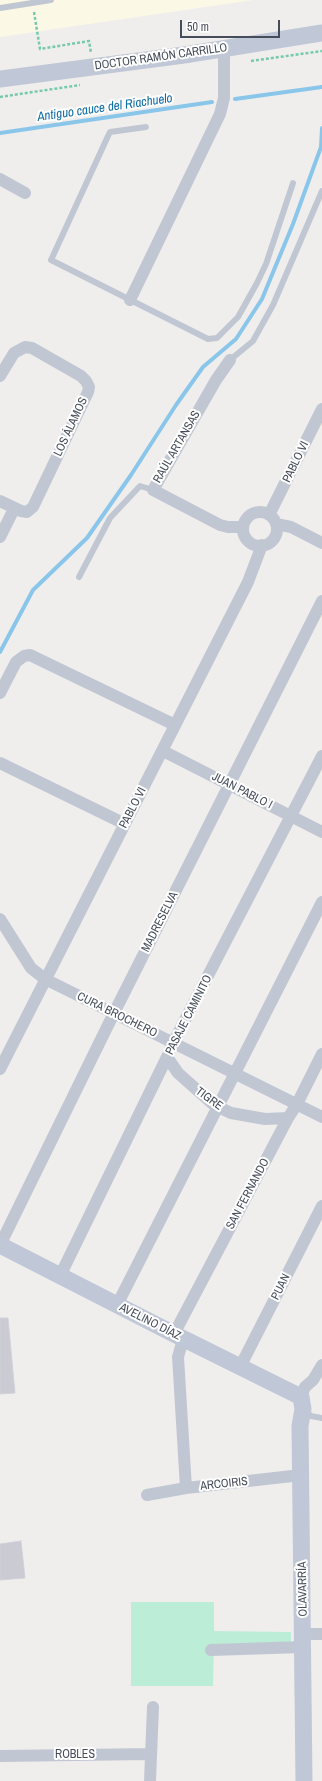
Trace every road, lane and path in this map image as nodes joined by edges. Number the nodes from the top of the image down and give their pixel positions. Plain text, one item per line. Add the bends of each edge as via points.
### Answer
1 (51, 0) edge
2 (0, 8) edge
3 (34, 10) dead end
4 (322, 34) edge
5 (224, 49) junction
6 (93, 66) junction
7 (0, 79) edge
8 (146, 127) dead end
9 (0, 179) edge
10 (292, 183) dead end
11 (322, 191) edge
12 (25, 193) dead end
13 (130, 300) junction
14 (230, 360) joint
15 (0, 376) edge
16 (322, 410) edge
17 (152, 490) junction
18 (0, 501) edge
19 (14, 509) junction
20 (273, 520) junction
21 (243, 527) junction
22 (0, 537) edge
23 (322, 543) edge
24 (262, 546) junction
25 (79, 576) dead end
26 (322, 601) edge
27 (0, 693) edge
28 (175, 724) junction
29 (162, 751) junction
30 (322, 756) edge
31 (0, 763) edge
32 (229, 784) junction
33 (291, 816) junction
34 (125, 824) junction
35 (322, 832) edge
36 (322, 902) edge
37 (0, 919) edge
38 (45, 979) junction
39 (114, 1013) junction
40 (173, 1043) junction
41 (322, 1054) edge
42 (168, 1057) junction
43 (0, 1069) edge
44 (234, 1074) junction
45 (297, 1104) junction
46 (218, 1107) junction
47 (322, 1117) edge
48 (288, 1118) junction
49 (322, 1206) edge
50 (0, 1245) edge
51 (60, 1276) junction
52 (117, 1305) junction
53 (178, 1337) junction
54 (322, 1365) edge
55 (240, 1367) junction
56 (318, 1379) edge
57 (302, 1403) junction
58 (322, 1418) edge
59 (301, 1475) junction
60 (186, 1488) junction
61 (147, 1495) dead end
62 (322, 1634) edge
63 (303, 1641) junction
64 (211, 1650) dead end
65 (154, 1707) dead end
66 (151, 1754) junction
67 (0, 1756) edge
68 (150, 1781) edge
69 (304, 1781) edge

1 - 2 lane
3 - 6 path via 40,49 89,41
4 - 5 street, DOCTOR RAMÓN CARRILLO
5 - 6 street, DOCTOR RAMÓN CARRILLO
5 - 13 street via 224,98 220,114
6 - 7 street, DOCTOR RAMÓN CARRILLO
8 - 13 lane via 110,132 51,260
9 - 12 street
10 - 13 lane via 266,264 257,283 238,317 217,338 208,339
11 - 14 lane via 273,305 254,341
14 - 17 street, RAÚL ARTANSAS
15 - 19 street, LOS ÁLAMOS via 14,353 25,347 32,348 81,376 89,387 33,507 27,512
16 - 20 street, PABLO VI
17 - 21 street, RAÚL ARTANSAS via 220,525
17 - 25 lane via 140,486 110,518
18 - 19 street
19 - 22 street
20 - 21 street via 264,513 253,514
20 - 23 street
20 - 24 street via 276,530 272,540
21 - 24 street via 248,541
24 - 28 street, PABLO VI via 248,582
26 - 32 street, MADRESELVA
27 - 28 street via 16,662 30,655
28 - 29 street, PABLO VI
29 - 32 street, JUAN PABLO I
29 - 34 street, PABLO VI
30 - 33 street, PASAJE CAMINITO
31 - 34 street
32 - 33 street, JUAN PABLO I
32 - 39 street, MADRESELVA
33 - 35 street, JUAN PABLO I
33 - 40 street, PASAJE CAMINITO
34 - 38 street, PABLO VI
36 - 44 street
37 - 38 street, CURA BROCHERO via 31,968
38 - 39 street, CURA BROCHERO
38 - 43 street, PABLO VI
39 - 40 street, CURA BROCHERO
39 - 50 street, MADRESELVA
40 - 42 street, PASAJE CAMINITO
40 - 44 street, CURA BROCHERO
41 - 45 street, SAN FERNANDO
42 - 46 street, TIGRE via 178,1073
42 - 51 street, PASAJE CAMINITO
44 - 45 street, CURA BROCHERO
44 - 46 street
45 - 47 street, CURA BROCHERO
45 - 48 street, SAN FERNANDO
46 - 48 street, TIGRE via 231,1113 265,1119
46 - 52 street
48 - 53 street, SAN FERNANDO
49 - 55 street, PUAN
50 - 51 street, AVELINO DÍAZ
51 - 52 street, AVELINO DÍAZ
52 - 53 street, AVELINO DÍAZ
53 - 55 street, AVELINO DÍAZ
53 - 60 street, SAN FERNANDO
54 - 56 street
55 - 57 street, AVELINO DÍAZ
56 - 57 street via 305,1387
57 - 58 lane via 311,1416
57 - 59 street, OLAVARRÍA
59 - 60 street, ARCOIRIS
59 - 63 street, OLAVARRÍA
60 - 61 street, ARCOIRIS
62 - 63 street
63 - 64 street
63 - 69 street, OLAVARRÍA
65 - 66 street
66 - 67 street, ROBLES
66 - 68 street

